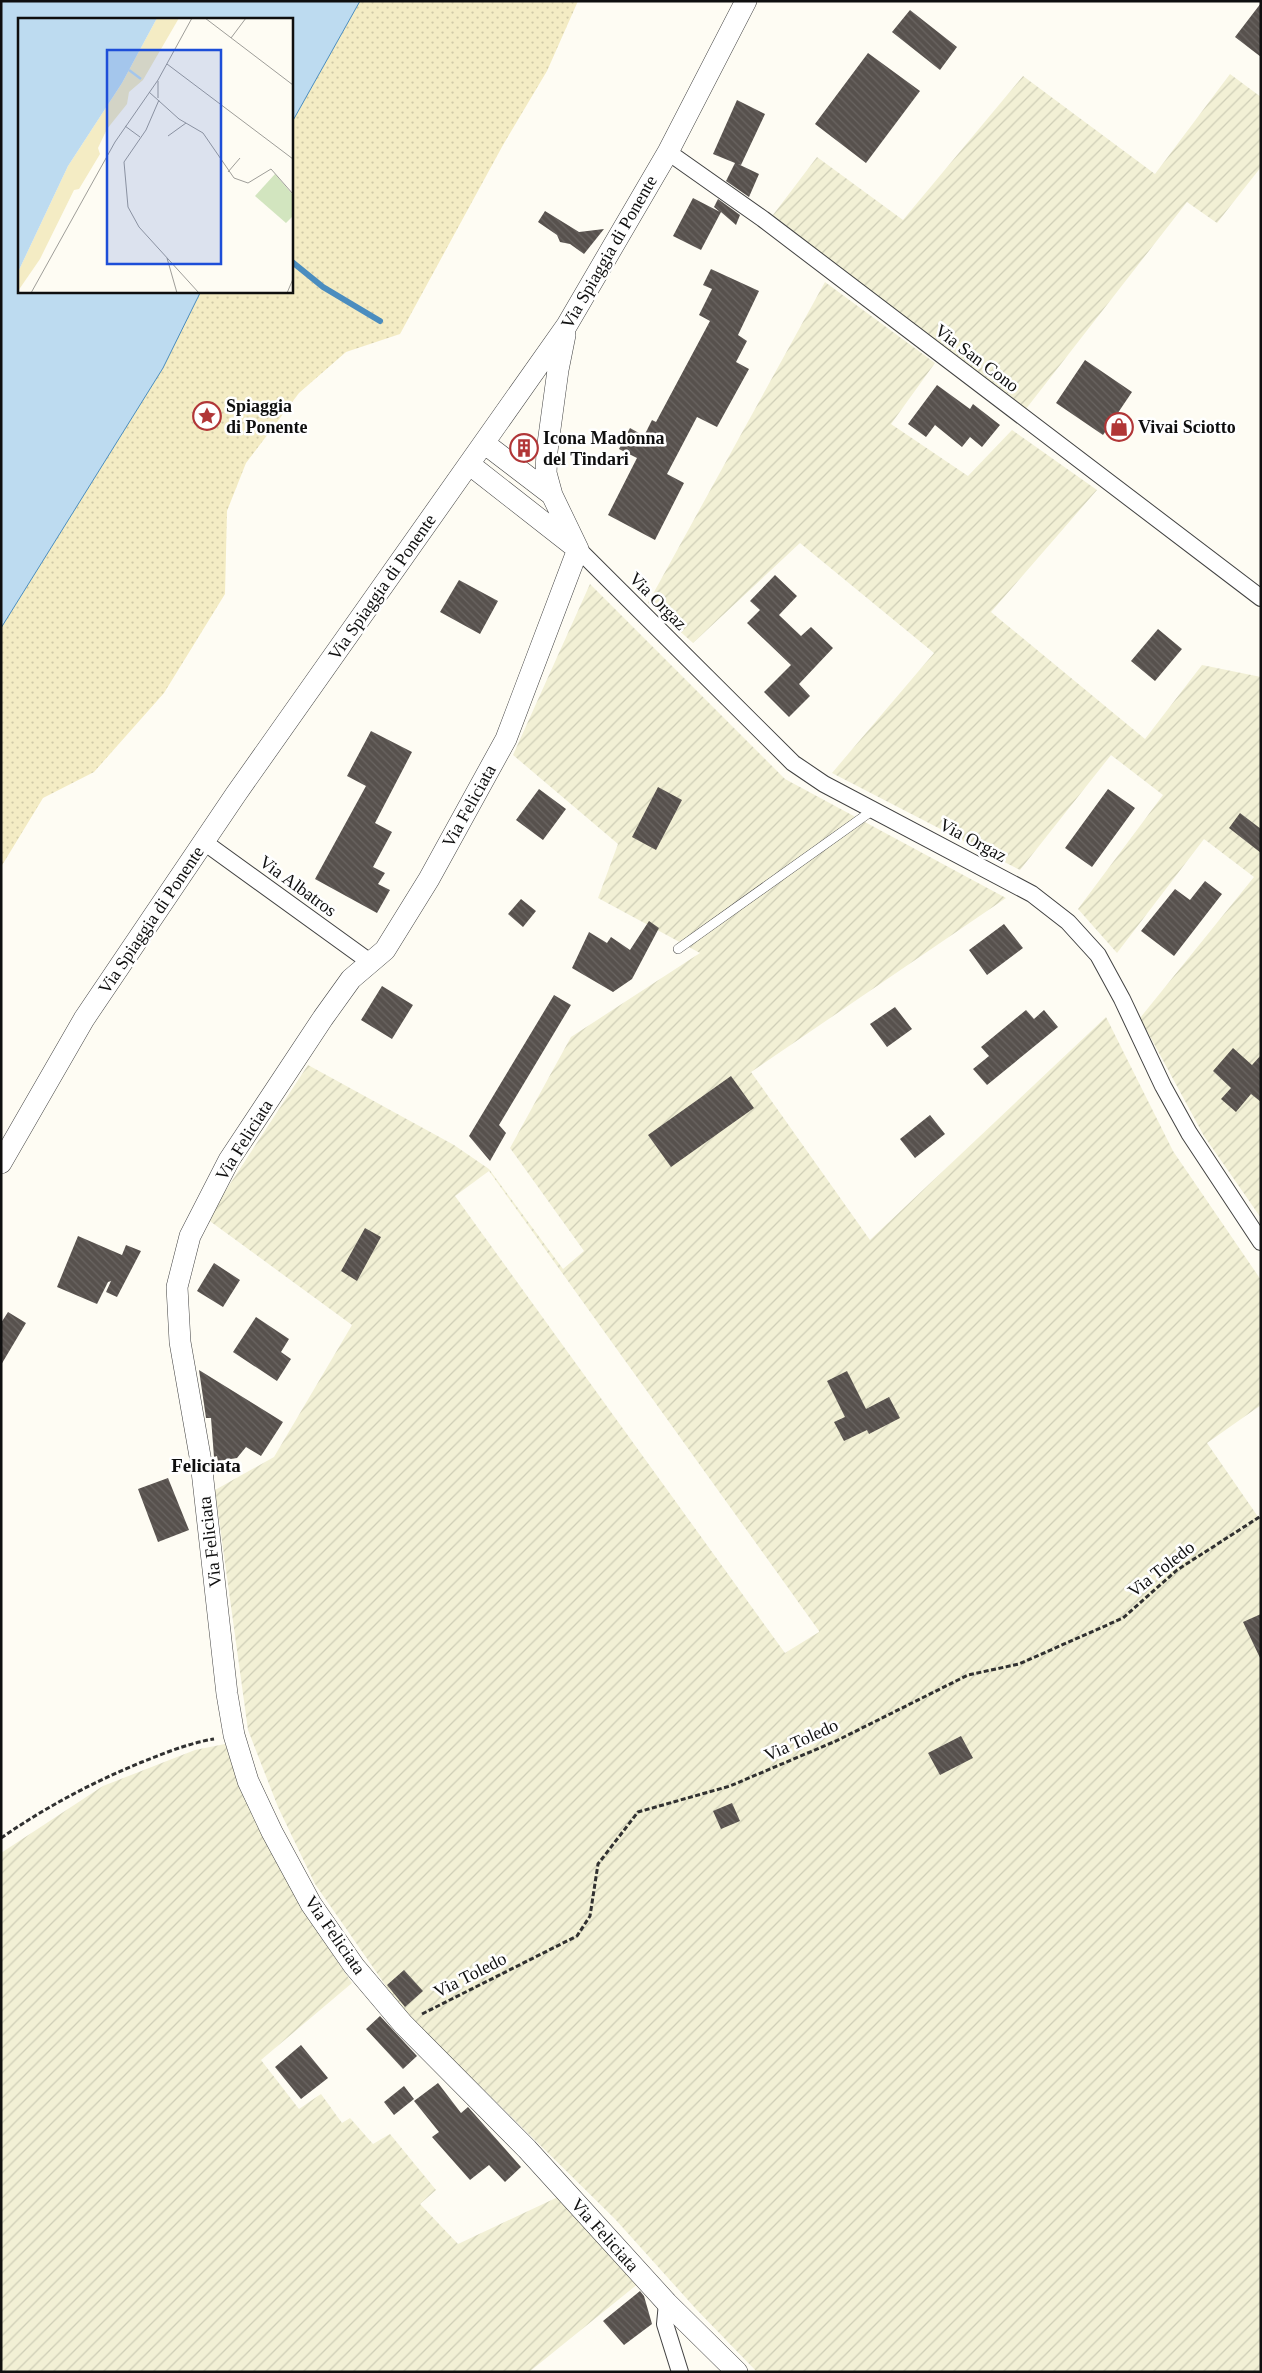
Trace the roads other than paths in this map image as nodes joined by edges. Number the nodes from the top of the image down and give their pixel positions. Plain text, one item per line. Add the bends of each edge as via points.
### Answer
1 (746, 1) edge
2 (668, 152) junction
3 (567, 325) junction
4 (484, 443) junction
5 (468, 464) junction
6 (552, 494) junction
7 (578, 549) junction
8 (1261, 598) edge
9 (874, 810) junction
10 (204, 842) junction
11 (678, 949) dead end
12 (370, 962) junction
13 (1, 1163) edge
14 (1261, 1242) edge
15 (667, 2303) junction
16 (680, 2372) edge
17 (737, 2372) edge

1 - 2 street, Via Spiaggia di Ponente
2 - 3 street, Via Spiaggia di Ponente
2 - 8 street, Via San Cono via 762,219
3 - 4 street, Via Spiaggia di Ponente
3 - 6 street via 547,451 546,472
4 - 5 street, Via Spiaggia di Ponente
4 - 6 street
5 - 7 street
5 - 10 street, Via Spiaggia di Ponente
6 - 7 street
7 - 9 street, Via Orgaz via 793,763 824,784
7 - 12 street, Via Feliciata via 506,739 429,879 385,950
9 - 11 lane
9 - 14 street, Via Orgaz via 1032,894 1068,922 1098,955 1188,1132
10 - 12 street, Via Albatros
10 - 13 street, Via Spiaggia di Ponente via 84,1019
12 - 15 street, Via Feliciata via 351,979 323,1018 229,1160 190,1236 178,1287 180,1342 201,1462 234,1735 248,1781 272,1832 311,1904 354,1966 403,2024 527,2149
15 - 16 street via 665,2324
15 - 17 street, Via Feliciata

